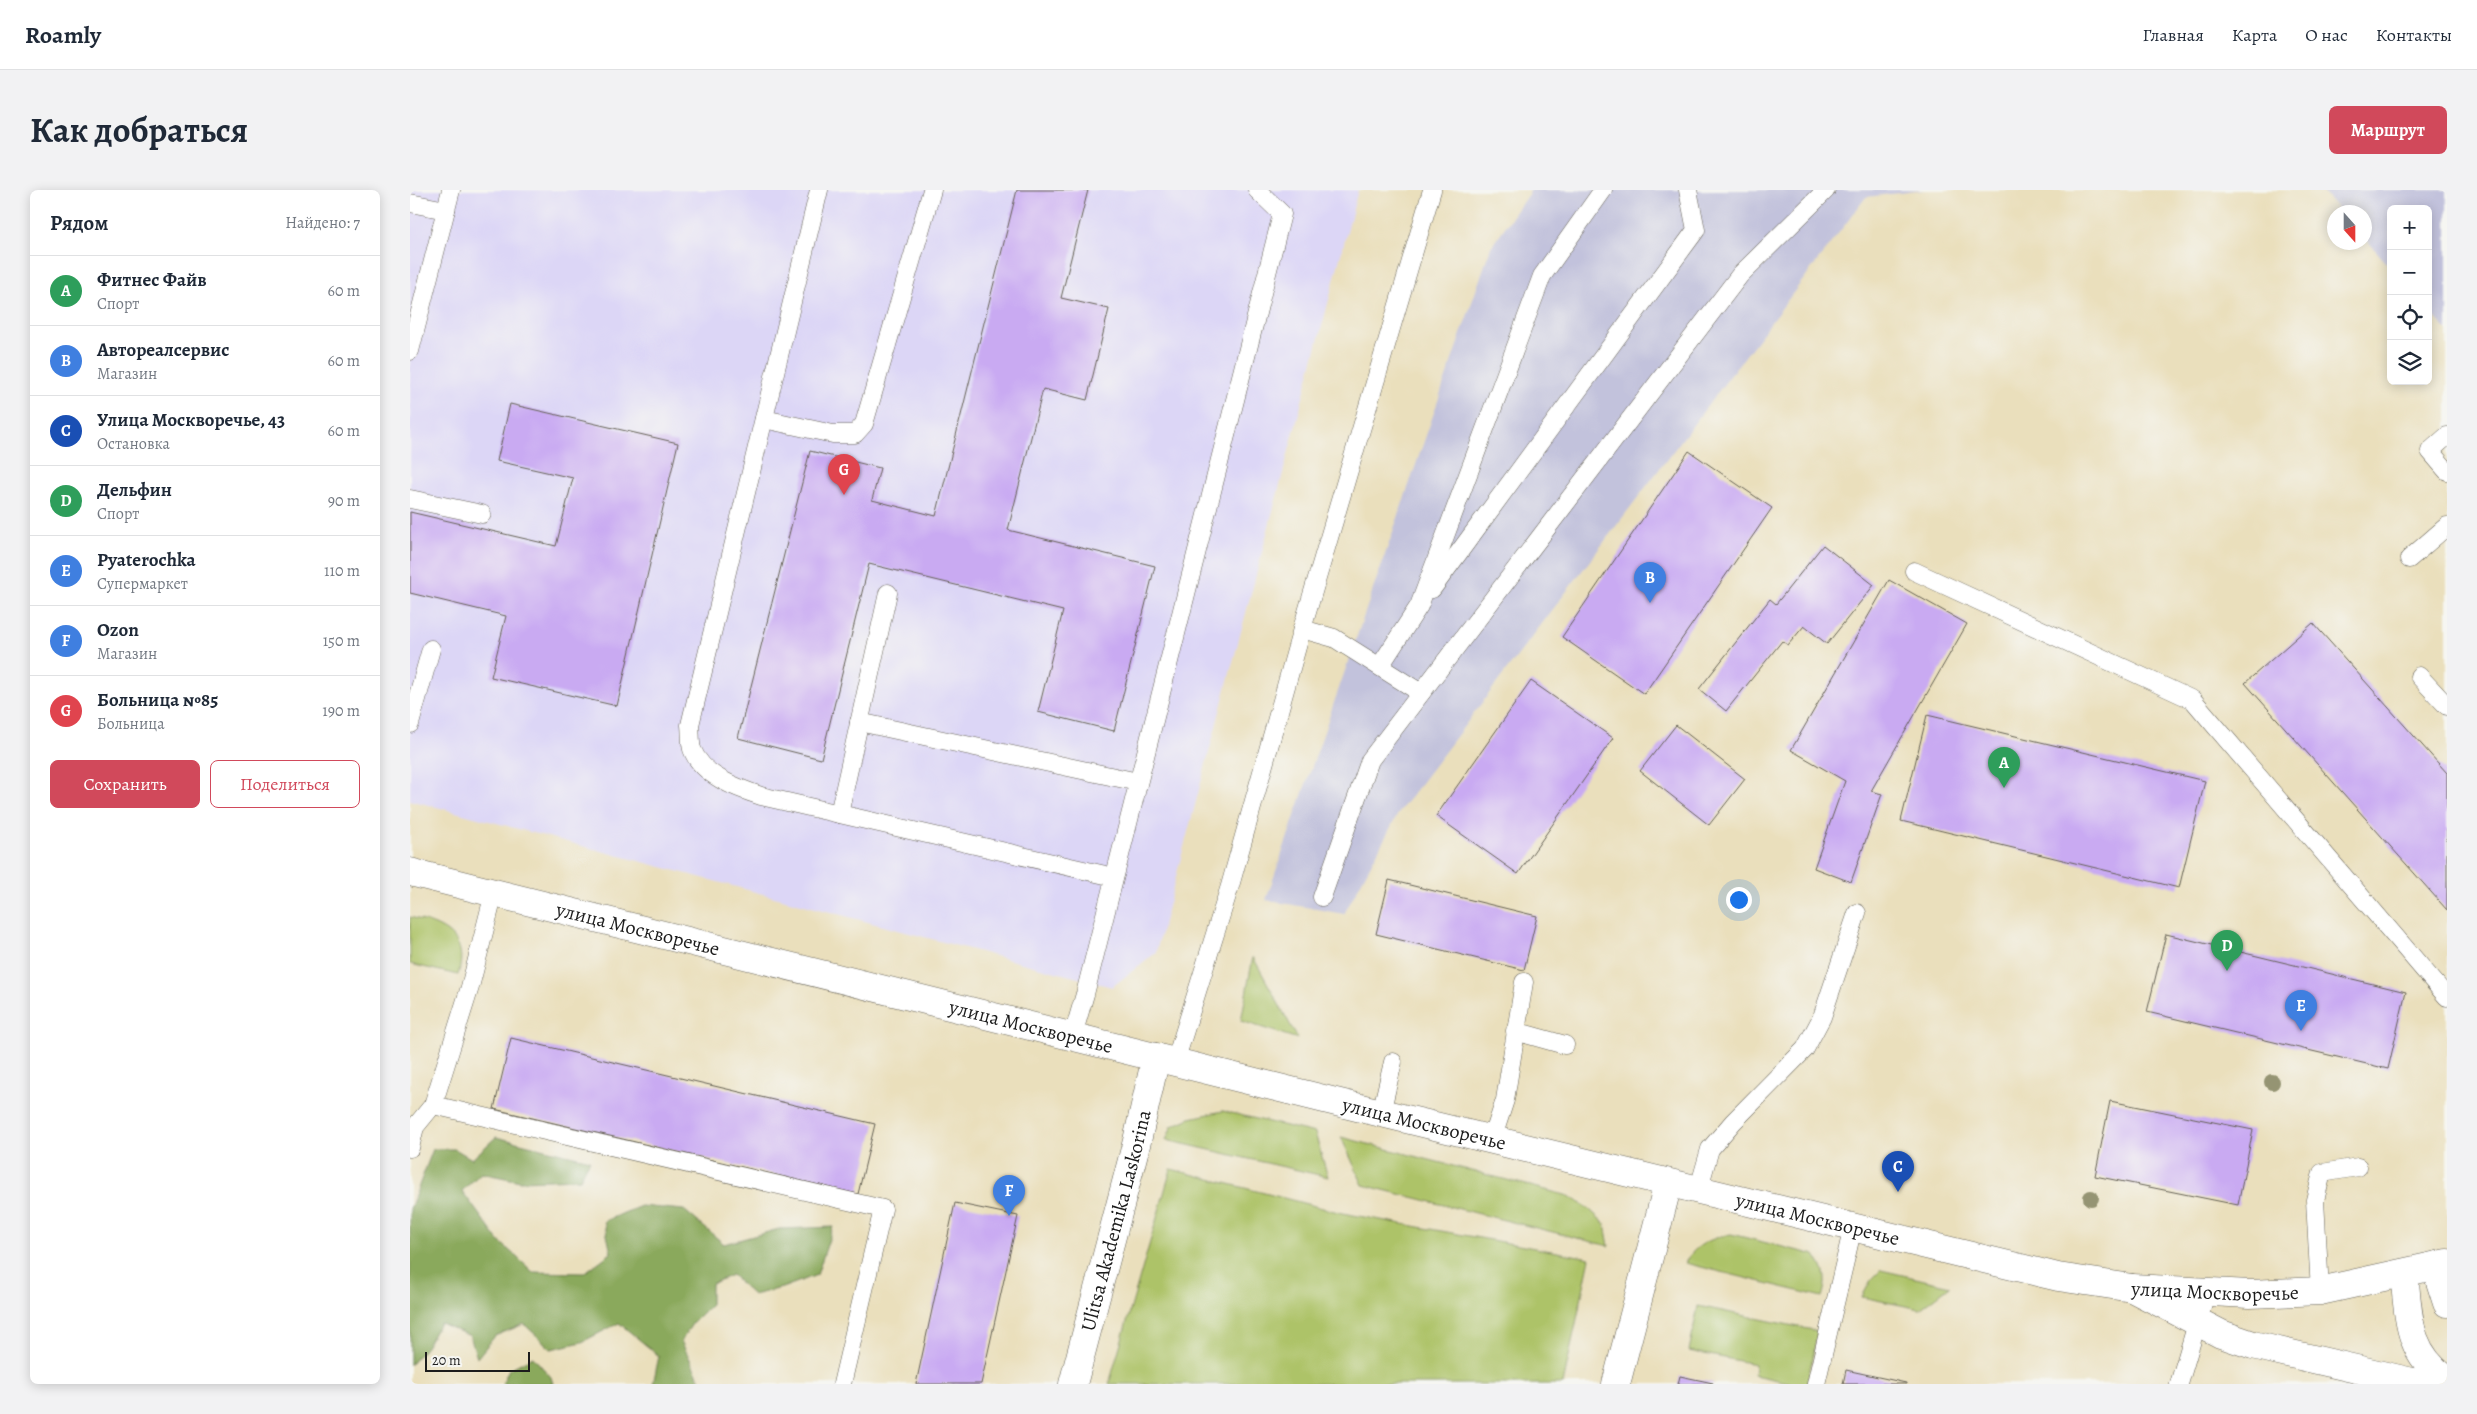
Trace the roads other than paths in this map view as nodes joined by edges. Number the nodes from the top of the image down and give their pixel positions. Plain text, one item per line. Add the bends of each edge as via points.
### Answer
1 (451, 190) edge
2 (819, 190) edge
3 (932, 190) edge
4 (1257, 190) edge
5 (1432, 190) edge
6 (1604, 190) edge
7 (1688, 190) edge
8 (1826, 190) edge
9 (410, 203) edge
10 (446, 210) junction
11 (410, 351) edge
12 (764, 419) junction
13 (2447, 436) edge
14 (2447, 471) edge
15 (410, 499) edge
16 (482, 514) dead end
17 (2447, 526) edge
18 (2409, 559) dead end
19 (1914, 570) dead end
20 (888, 593) dead end
21 (1420, 606) junction
22 (1302, 629) junction
23 (431, 649) dead end
24 (1380, 666) junction
25 (2419, 676) dead end
26 (1421, 693) junction
27 (2447, 706) edge
28 (859, 722) junction
29 (410, 724) edge
30 (1138, 782) junction
31 (839, 814) junction
32 (410, 872) edge
33 (1114, 877) junction
34 (494, 893) junction
35 (1322, 897) dead end
36 (1857, 913) dead end
37 (1524, 982) dead end
38 (2447, 997) edge
39 (1515, 1031) junction
40 (1073, 1035) junction
41 (1566, 1045) dead end
42 (1166, 1059) junction
43 (1392, 1062) dead end
44 (433, 1105) junction
45 (1380, 1113) junction
46 (1492, 1140) junction
47 (410, 1148) edge
48 (2358, 1167) dead end
49 (1668, 1184) junction
50 (1698, 1190) junction
51 (1853, 1227) junction
52 (2441, 1264) edge
53 (2404, 1273) junction
54 (2132, 1288) junction
55 (2320, 1291) junction
56 (2206, 1293) junction
57 (2447, 1303) edge
58 (2197, 1322) junction
59 (2447, 1380) edge
60 (842, 1384) edge
61 (1073, 1384) edge
62 (1616, 1384) edge
63 (1816, 1384) edge
64 (2179, 1384) edge
65 (2421, 1384) edge

1 - 10 lane
2 - 12 lane
3 - 12 lane via 864,424 855,434 833,434
4 - 30 lane via 1282,214
5 - 22 lane
6 - 21 lane via 1542,276
7 - 21 lane via 1696,230
8 - 26 lane via 1740,275
9 - 10 lane
10 - 11 lane
12 - 31 lane via 690,725 692,749 705,766 729,785
13 - 14 lane via 2430,451
15 - 16 lane
17 - 18 lane
19 - 38 lane via 2193,700
20 - 28 lane
21 - 24 lane
22 - 24 lane via 1334,638
22 - 42 lane via 1230,886
23 - 29 lane
24 - 26 lane
25 - 27 lane
26 - 35 lane via 1370,760
28 - 30 lane
28 - 31 lane
30 - 33 lane
31 - 33 lane
32 - 34 main road, улица Москворечье
33 - 40 lane
34 - 40 main road, улица Москворечье
34 - 44 lane via 470,987
36 - 50 lane via 1822,1017 1805,1049 1710,1149
37 - 39 lane
39 - 41 lane
39 - 46 lane via 1505,1100
40 - 42 main road, улица Москворечье
42 - 45 main road, улица Москворечье
42 - 61 main road, Ulitsa Akademika Laskorina via 1137,1141
43 - 45 lane
44 - 47 lane via 415,1127
44 - 60 lane via 884,1209
45 - 46 main road, улица Москворечье
46 - 49 main road, улица Москворечье
48 - 55 lane via 2322,1173 2315,1200
49 - 50 main road, улица Москворечье
49 - 62 main road
50 - 51 main road, улица Москворечье
51 - 54 main road, улица Москворечье via 2058,1277
51 - 63 lane
52 - 53 main road, улица Москворечье
52 - 57 main road
53 - 55 main road, улица Москворечье
53 - 59 main road via 2410,1330 2431,1369
54 - 56 main road, улица Москворечье
54 - 58 main road
55 - 56 main road, улица Москворечье
56 - 58 lane
58 - 64 lane
58 - 65 main road via 2253,1345

